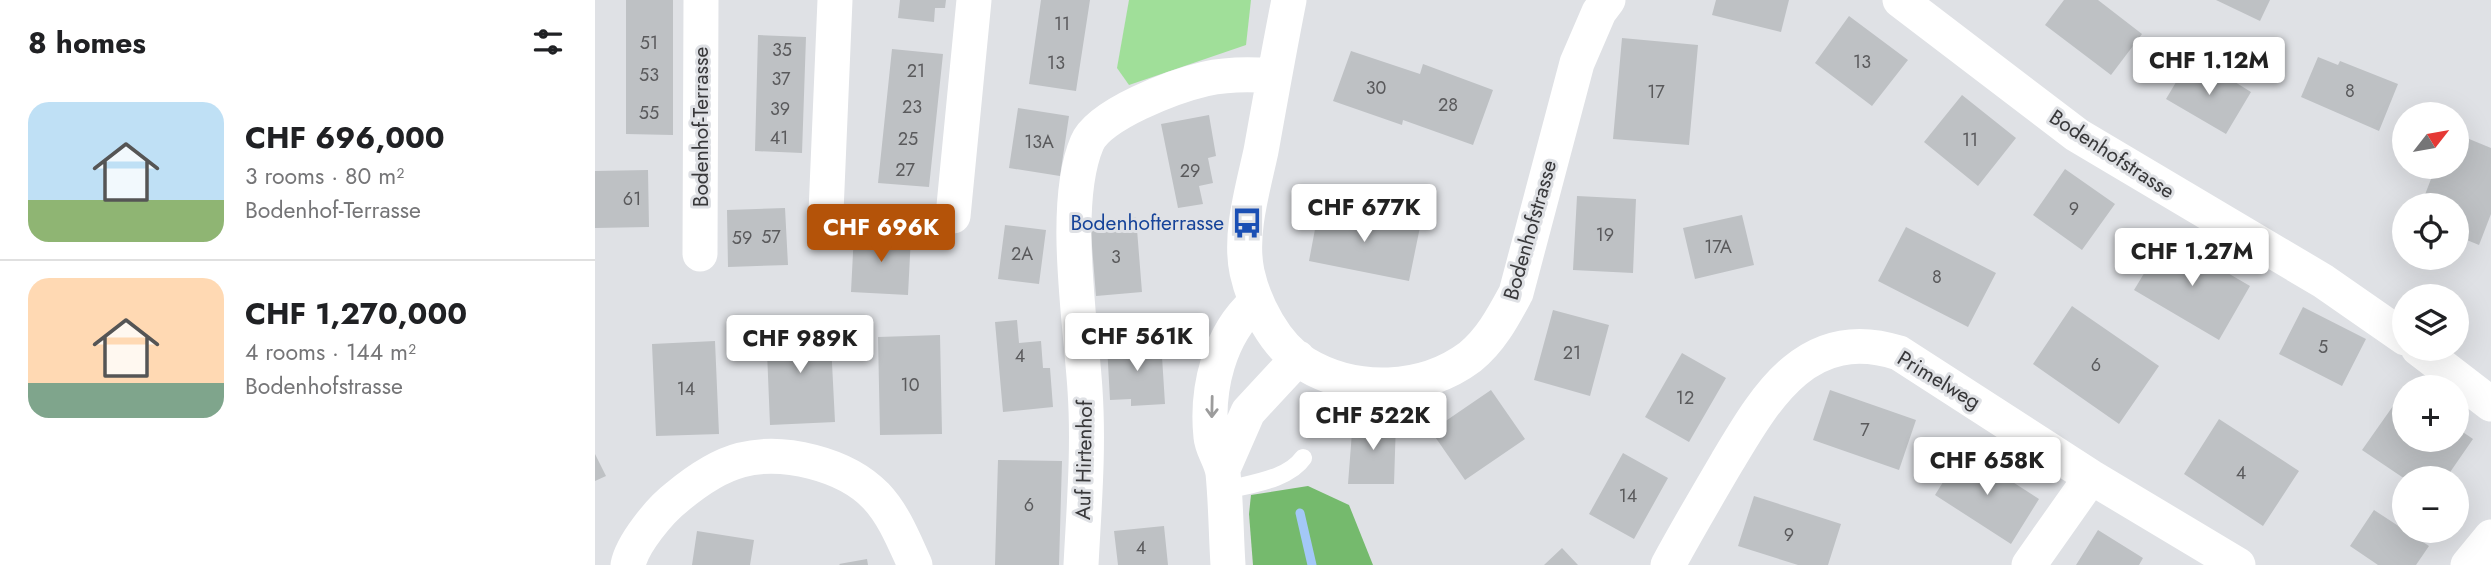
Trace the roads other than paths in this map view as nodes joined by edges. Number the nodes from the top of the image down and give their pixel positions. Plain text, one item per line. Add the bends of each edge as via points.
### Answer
1 (701, 0) edge
2 (835, 0) edge
3 (974, 0) edge
4 (1289, 0) edge
5 (1608, 0) edge
6 (1900, 0) edge
7 (1273, 76) junction
8 (826, 212) dead end
9 (953, 216) dead end
10 (700, 254) dead end
11 (1255, 303) junction
12 (2392, 329) edge
13 (1298, 358) junction
14 (2435, 361) edge
15 (2491, 404) edge
16 (1303, 458) dead end
17 (2091, 477) junction
18 (1223, 480) junction
19 (2491, 537) edge
20 (628, 565) edge
21 (915, 565) edge
22 (1081, 565) edge
23 (1228, 565) edge
24 (1668, 565) edge
25 (2029, 565) edge
26 (2238, 565) edge
27 (2468, 565) edge

1 - 10 street, Bodenhof-Terrasse
2 - 8 street
3 - 9 street
4 - 7 street, Bodenhofstrasse
5 - 13 street, Bodenhofstrasse via 1577,62 1515,293 1497,328 1471,356 1443,374 1400,386 1345,381
6 - 12 street, Bodenhofstrasse via 2077,135 2322,281
7 - 11 street, Bodenhofstrasse via 1247,223 1246,268
7 - 22 street, Auf Hirtenhof via 1202,80 1117,113 1088,140 1076,175 1077,295 1087,462
11 - 13 street, Bodenhofstrasse
11 -> 18 street via 1237,319 1212,391 1211,438
13 - 18 street via 1248,412
14 - 15 street
16 - 18 lane via 1293,469 1276,476
17 - 24 street, Primelweg via 1899,353 1880,347 1840,348 1819,355 1779,382 1749,424
17 - 25 street
17 - 26 street, Primelweg
18 - 23 street
19 - 27 street
20 - 21 street via 661,510 697,481 741,460 787,457 839,471 875,495 897,525

